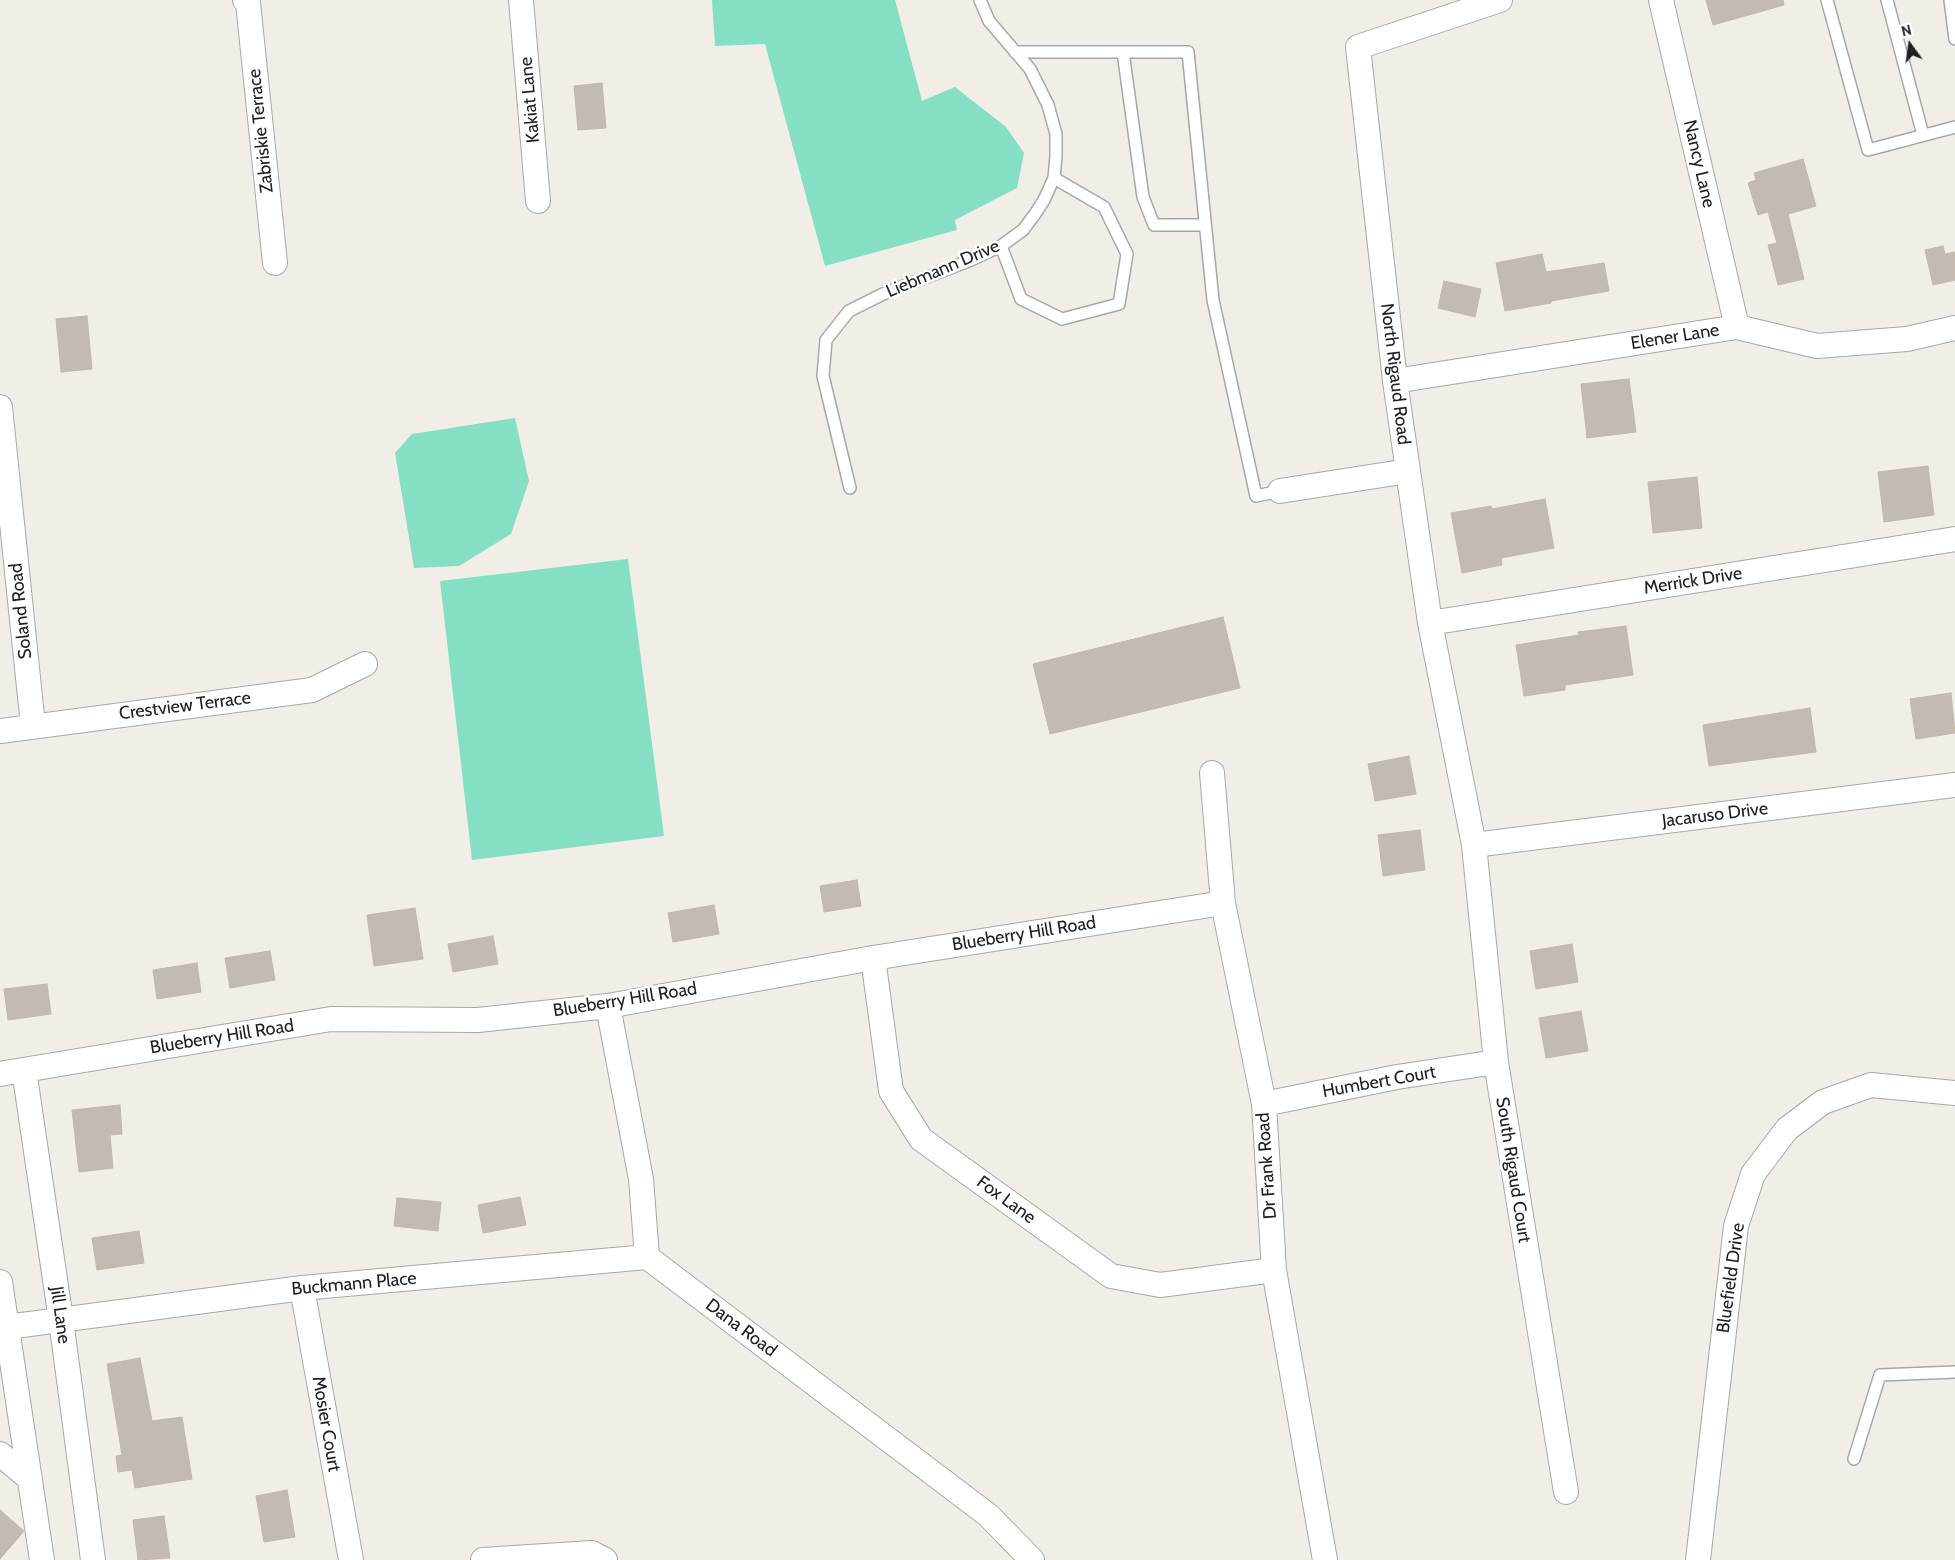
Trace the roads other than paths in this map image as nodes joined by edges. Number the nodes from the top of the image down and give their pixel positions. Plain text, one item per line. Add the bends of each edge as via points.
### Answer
1 (246, 0) edge
2 (521, 0) edge
3 (980, 0) edge
4 (1500, 0) edge
5 (1661, 0) edge
6 (1827, 0) edge
7 (1887, 0) edge
8 (1950, 0) edge
9 (1955, 39) edge
10 (1015, 52) junction
11 (1123, 52) junction
12 (1955, 127) edge
13 (1924, 135) junction
14 (1054, 178) junction
15 (538, 201) dead end
16 (1205, 225) junction
17 (1001, 246) junction
18 (275, 263) dead end
19 (1737, 327) junction
20 (1955, 328) edge
21 (1394, 381) junction
22 (0, 408) edge
23 (1408, 472) junction
24 (850, 488) dead end
25 (1280, 491) joint
26 (1955, 539) edge
27 (1430, 623) junction
28 (364, 664) dead end
29 (33, 726) junction
30 (0, 730) edge
31 (1212, 773) dead end
32 (1955, 785) edge
33 (1474, 845) junction
34 (1223, 903) junction
35 (873, 958) junction
36 (608, 1006) junction
37 (1496, 1062) junction
38 (24, 1070) junction
39 (0, 1074) edge
40 (1955, 1093) edge
41 (1264, 1104) junction
42 (647, 1258) junction
43 (1274, 1270) junction
44 (302, 1288) junction
45 (1, 1294) edge
46 (61, 1320) junction
47 (7, 1327) junction
48 (1955, 1372) edge
49 (0, 1454) edge
50 (1854, 1459) dead end
51 (30, 1479) junction
52 (1566, 1492) dead end
53 (42, 1560) edge
54 (93, 1560) edge
55 (350, 1560) edge
56 (483, 1560) edge
57 (605, 1560) edge
58 (1032, 1560) edge
59 (1325, 1560) edge
60 (1698, 1560) edge

1 - 18 street, Zabriskie Terrace
2 - 15 street, Kakiat Lane
3 - 10 lane, Liebmann Drive via 989,21
4 - 21 street, North Rigaud Road via 1358,47
5 - 19 street, Nancy Lane
6 - 13 lane via 1868,150
7 - 13 lane
8 - 9 lane
10 - 11 lane
10 - 14 lane, Liebmann Drive via 1030,69 1048,105 1056,134
11 - 16 lane via 1143,196 1154,225
11 - 16 lane via 1188,52
12 - 13 lane
14 - 17 lane, Liebmann Drive via 1044,200 1023,230
14 - 17 lane via 1104,207 1127,254 1119,304 1062,320 1022,299
16 - 25 lane via 1213,300 1256,496
17 - 24 lane, Liebmann Drive via 849,311 826,340 823,376
19 - 20 street, Elener Lane via 1816,346 1907,339
19 - 21 street, Elener Lane
21 - 23 street, North Rigaud Road
22 - 29 street, Soland Road
23 - 25 street
23 - 27 street, North Rigaud Road
26 - 27 street, Merrick Drive
27 - 33 street, North Rigaud Road
28 - 29 street, Crestview Terrace via 312,690
29 - 30 street, Crestview Terrace
31 - 34 street, Dr Frank Road
32 - 33 street, Jacaruso Drive
33 - 37 street, South Rigaud Court
34 - 35 street, Blueberry Hill Road
34 - 41 street, Dr Frank Road
35 - 36 street, Blueberry Hill Road
35 - 43 street, Fox Lane via 891,1091 921,1138 1111,1276 1160,1285
36 - 38 street, Blueberry Hill Road via 478,1020 332,1019
36 - 42 street via 641,1179
37 - 41 street, Humbert Court via 1397,1077
37 - 52 street, South Rigaud Court
38 - 39 street, Blueberry Hill Road
38 - 46 street, Jill Lane
40 - 60 street, Bluefield Drive via 1871,1086 1823,1102 1787,1129 1753,1174 1736,1226
41 - 43 street, Dr Frank Road
42 - 44 street, Buckmann Place
42 - 58 street, Dana Road via 988,1515
43 - 59 street, Dr Frank Road
44 - 46 street, Buckmann Place
44 - 55 street, Mosier Court
45 - 47 street
46 - 47 street, Buckmann Place
46 - 54 street, Jill Lane
47 - 51 street
48 - 50 lane via 1880,1375
49 - 51 street
51 - 53 street
56 - 57 street via 592,1553

